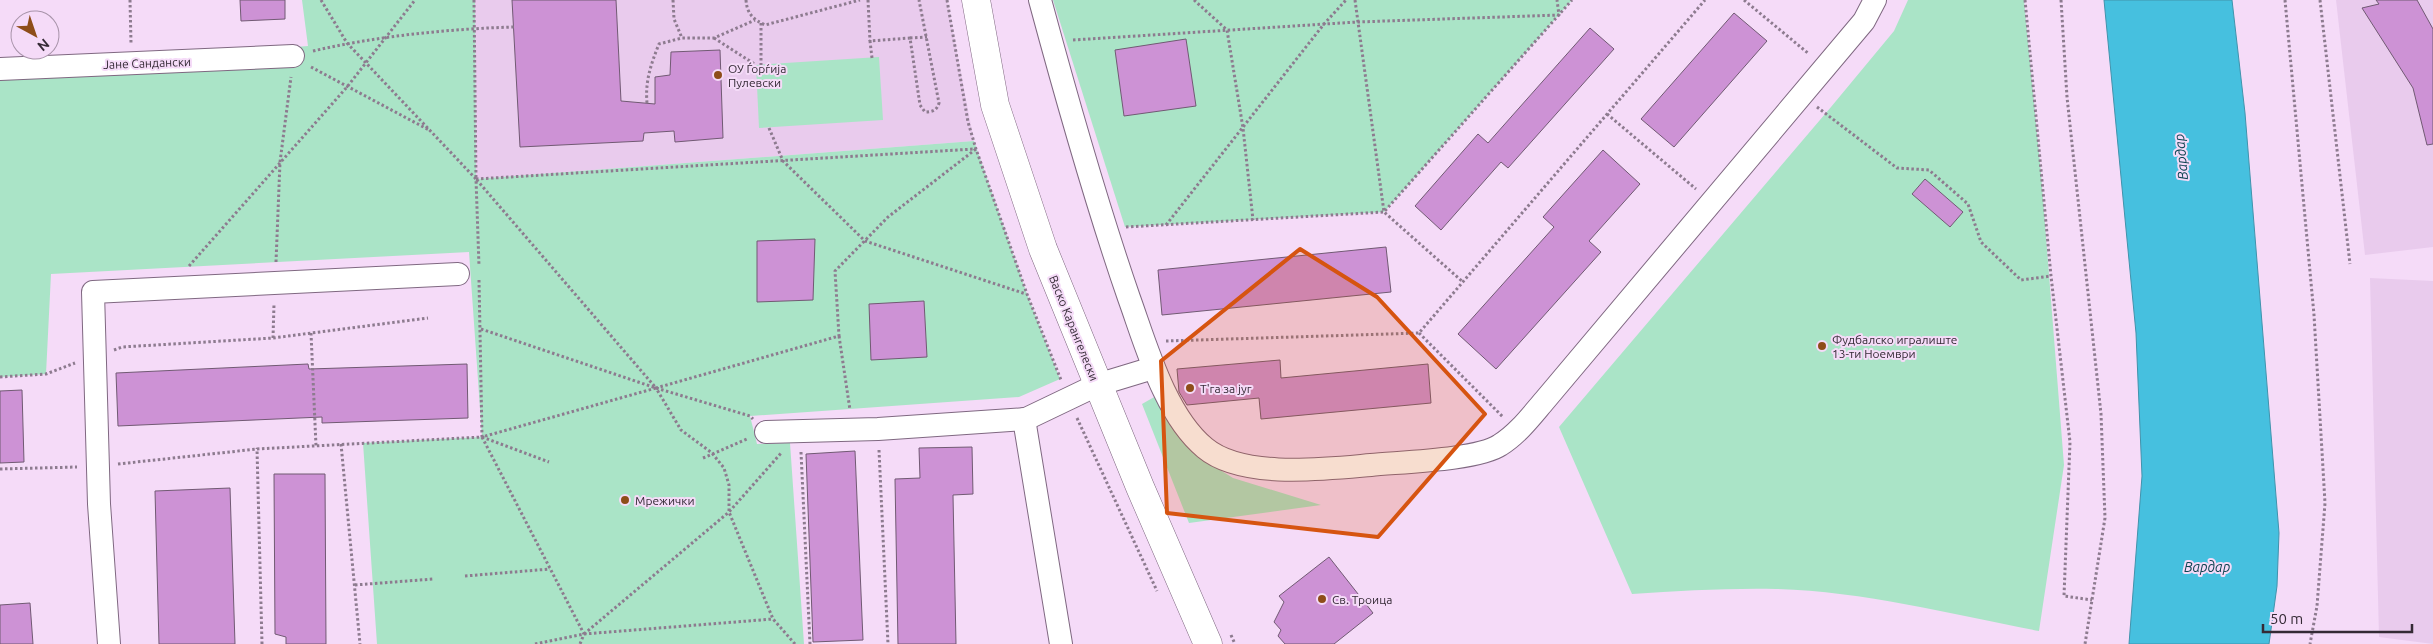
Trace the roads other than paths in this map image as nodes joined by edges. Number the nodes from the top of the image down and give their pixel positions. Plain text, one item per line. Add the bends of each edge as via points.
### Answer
1 (976, 0) edge
2 (1040, 0) edge
3 (1876, 0) edge
4 (293, 56) road end
5 (0, 69) edge
6 (472, 274) road end
7 (1154, 368) junction
8 (1097, 385) junction
9 (1024, 419) junction
10 (766, 432) road end
11 (109, 644) edge
12 (1061, 644) edge
13 (1208, 644) edge

1 - 8 street, Васко Карангелески via 995,105 1043,249
2 - 7 street via 1105,229
3 - 7 street via 1864,21 1712,203 1552,392 1500,445 1486,451 1440,459 1296,471 1240,464 1206,449 1185,428
4 - 5 street, Јане Сандански
6 - 11 street via 93,292 97,466
7 - 8 street
8 - 9 street
8 - 13 street, Васко Карангелески
9 - 10 street via 878,429
9 - 12 street

